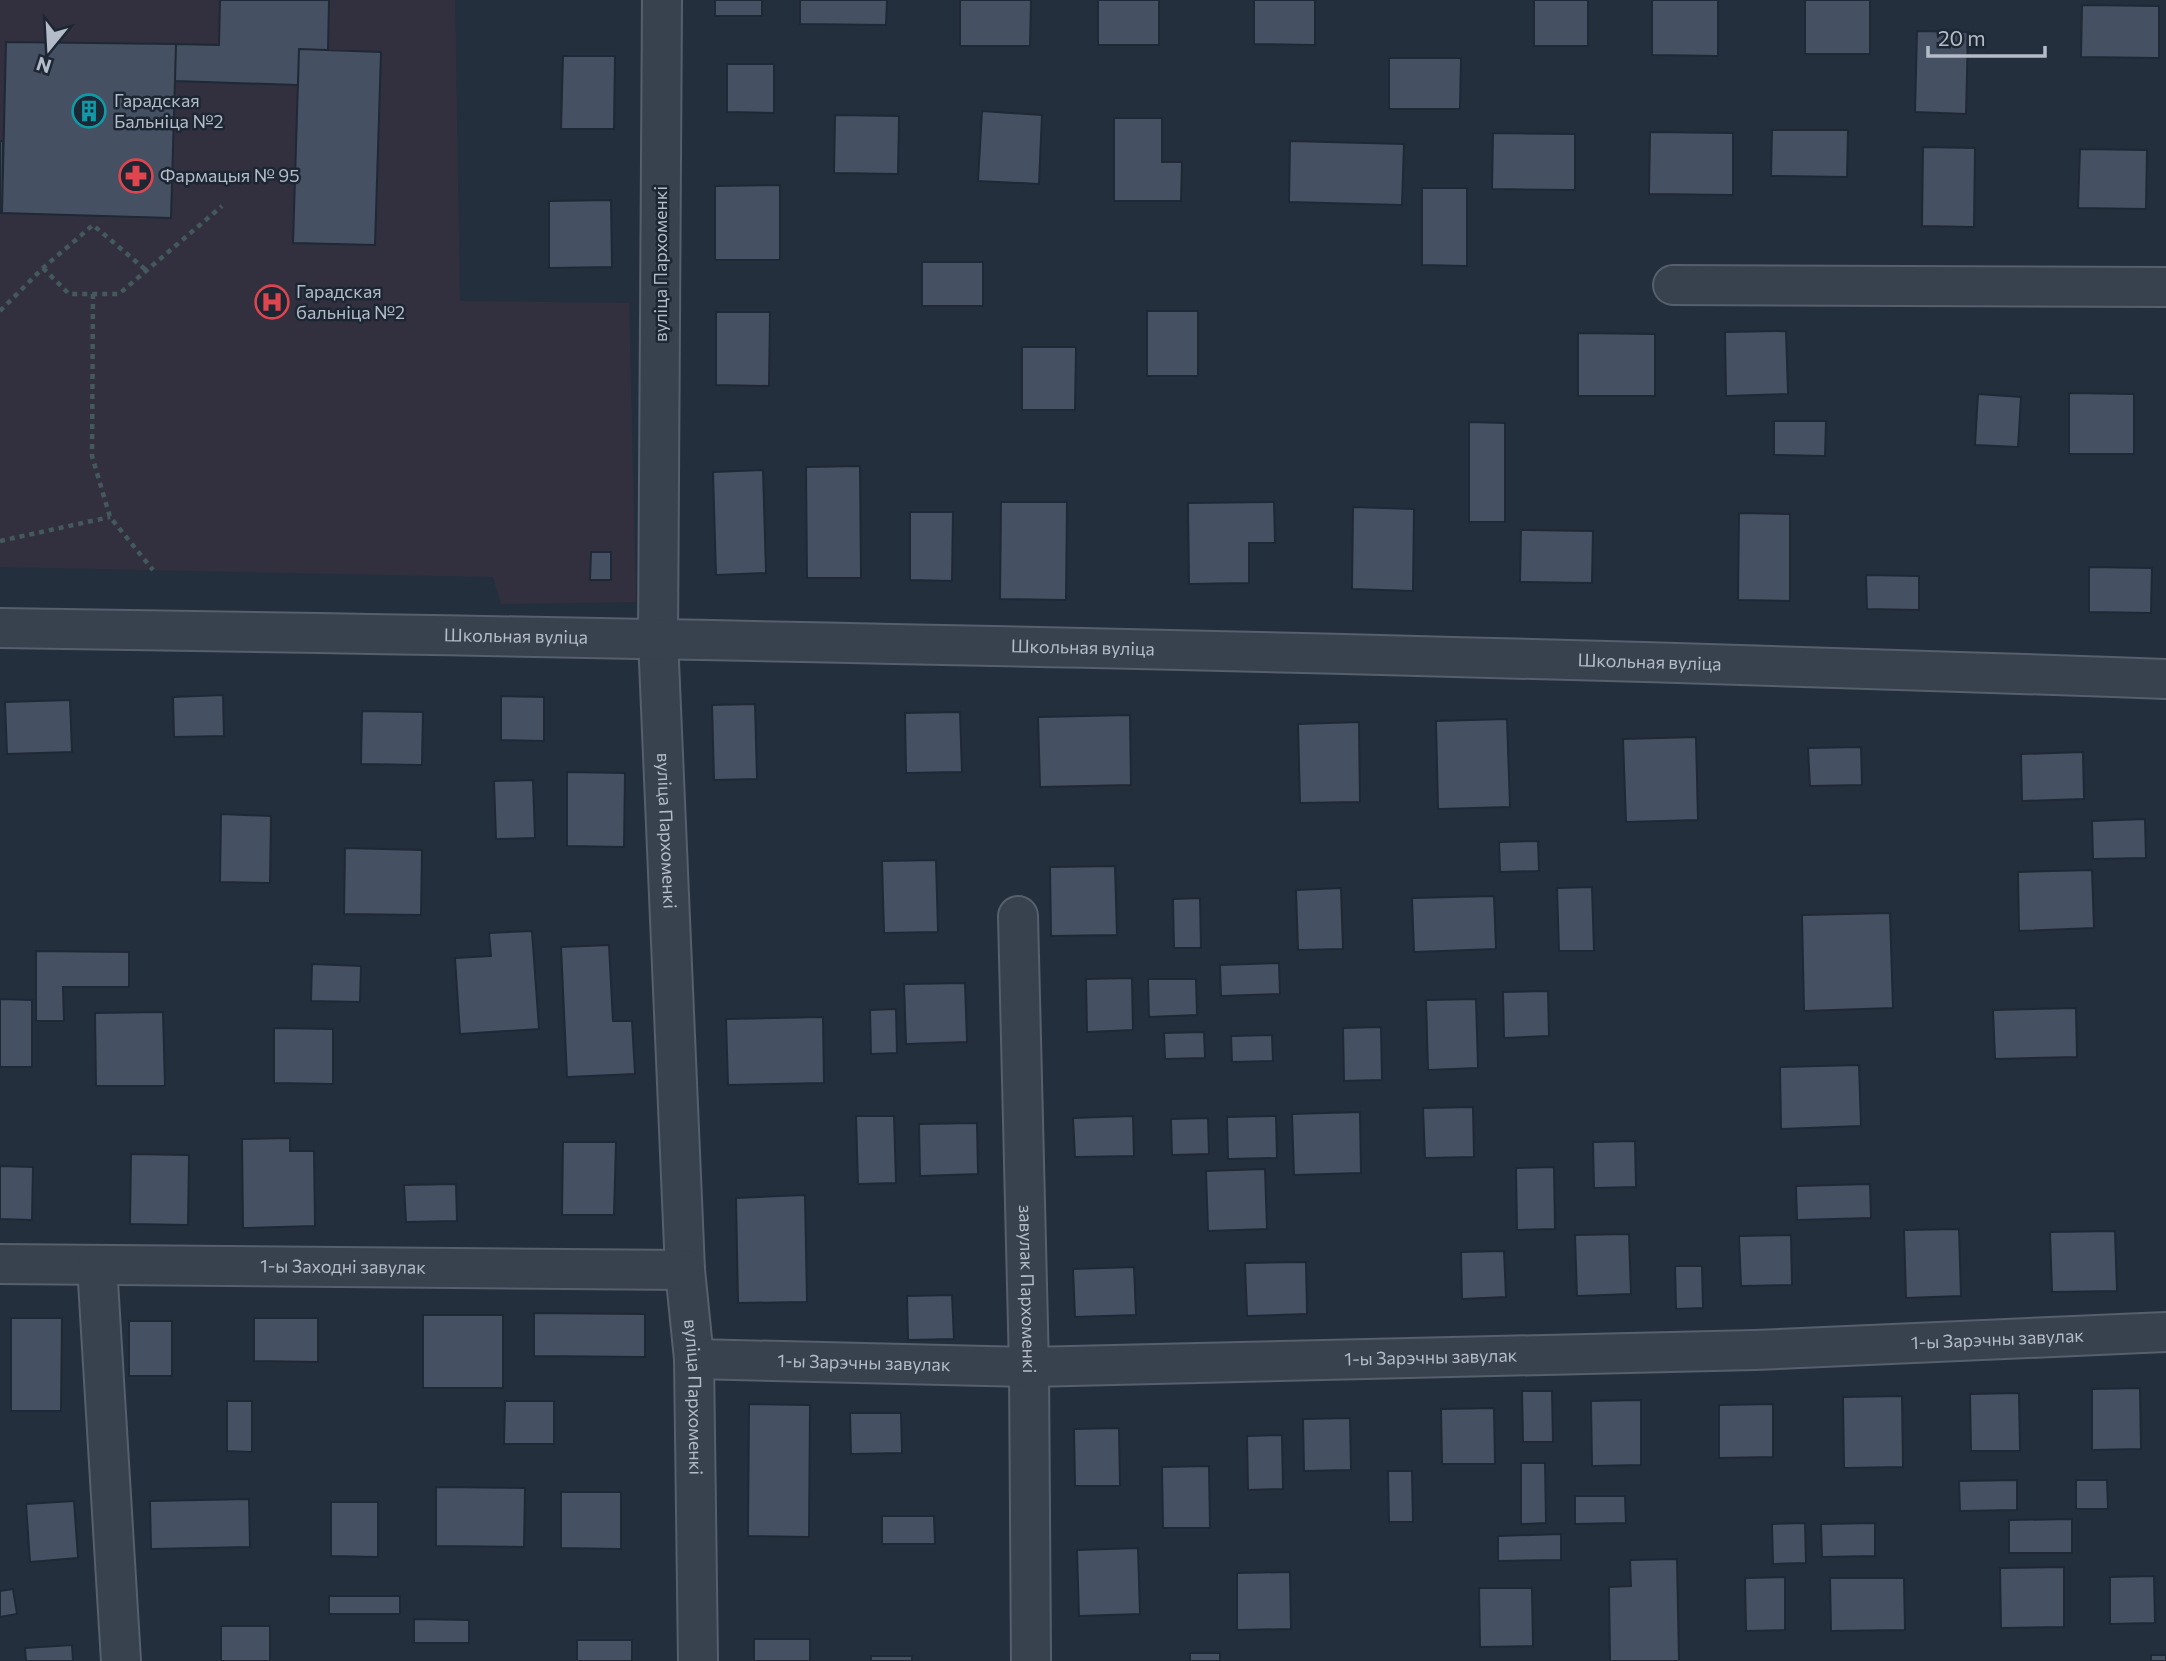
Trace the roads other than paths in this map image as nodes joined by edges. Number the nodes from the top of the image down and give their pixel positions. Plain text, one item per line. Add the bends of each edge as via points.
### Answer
1 (662, 0) edge
2 (1673, 285) dead end
3 (2166, 287) edge
4 (0, 628) edge
5 (658, 638) junction
6 (2166, 679) edge
7 (1018, 916) dead end
8 (0, 1264) edge
9 (97, 1265) junction
10 (685, 1270) junction
11 (2166, 1332) edge
12 (694, 1359) junction
13 (1029, 1367) junction
14 (121, 1661) edge
15 (698, 1661) edge
16 (1031, 1661) edge

1 - 5 street, вуліца Пархоменкі
2 - 3 street
4 - 5 street, Школьная вуліца
5 - 6 street, Школьная вуліца
5 - 10 street, вуліца Пархоменкі
7 - 13 street, завулак Пархоменкі
8 - 9 street, 1-ы Заходні завулак
9 - 10 street, 1-ы Заходні завулак
9 - 14 street
10 - 12 street, вуліца Пархоменкі
11 - 13 street, 1-ы Зарэчны завулак via 1755,1350
12 - 13 street, 1-ы Зарэчны завулак
12 - 15 street, вуліца Пархоменкі
13 - 16 street, завулак Пархоменкі

